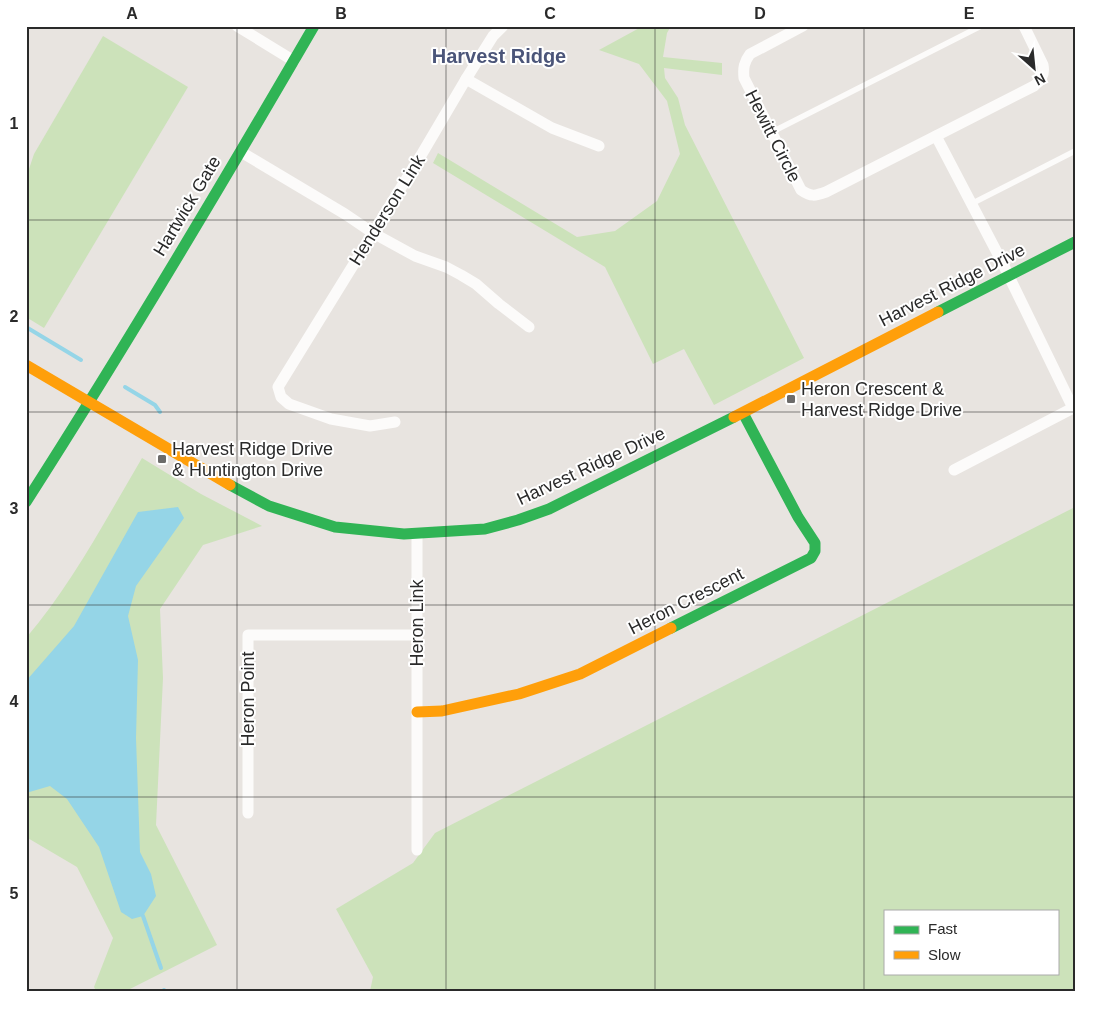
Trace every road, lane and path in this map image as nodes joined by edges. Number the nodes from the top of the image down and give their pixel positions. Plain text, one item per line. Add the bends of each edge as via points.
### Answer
1 (237, 26) edge
2 (314, 26) edge
3 (503, 26) edge
4 (803, 26) edge
5 (981, 26) edge
6 (1024, 26) edge
7 (294, 61) junction
8 (466, 79) junction
9 (772, 132) junction
10 (936, 136) junction
11 (599, 146) dead end
12 (1075, 151) edge
13 (240, 152) junction
14 (971, 204) junction
15 (373, 233) junction
16 (1075, 242) edge
17 (1008, 275) junction
18 (530, 327) dead end
19 (26, 365) edge
20 (88, 403) junction
21 (1074, 407) edge
22 (743, 412) junction
23 (395, 422) dead end
24 (954, 470) dead end
25 (28, 495) edge
26 (417, 534) junction
27 (418, 635) junction
28 (417, 712) junction
29 (248, 813) dead end
30 (417, 850) dead end

1 - 7 street
2 - 7 street, Hartwick Gate
3 - 8 street, Henderson Link
4 - 9 street, Hewitt Circle via 758,49 745,60 744,78
5 - 9 lane
6 - 10 street, Hewitt Circle via 1043,65 1043,77 1034,86
7 - 13 street, Hartwick Gate
8 - 11 street via 552,128
8 - 15 street, Henderson Link
9 - 10 street, Hewitt Circle via 801,190 817,195
10 - 14 street
12 - 14 lane
13 - 15 street
13 - 20 street, Hartwick Gate
14 - 17 street
15 - 18 street via 414,256 461,275
15 - 23 street, Henderson Link via 278,387 281,397 289,404 331,420 370,426
16 - 17 street, Harvest Ridge Drive
17 - 21 street
17 - 22 street, Harvest Ridge Drive
19 - 20 street, Harvest Ridge Drive
20 - 25 street, Hartwick Gate
20 - 26 street, Harvest Ridge Drive via 269,506 335,527
21 - 24 street
22 - 26 street, Harvest Ridge Drive via 549,509 485,529
22 - 28 street, Heron Crescent via 815,543 816,551 811,558 580,674 519,694 442,711
26 - 27 street, Heron Link
27 - 28 street, Heron Link
27 - 29 street, Heron Point via 248,634
28 - 30 street, Heron Link

